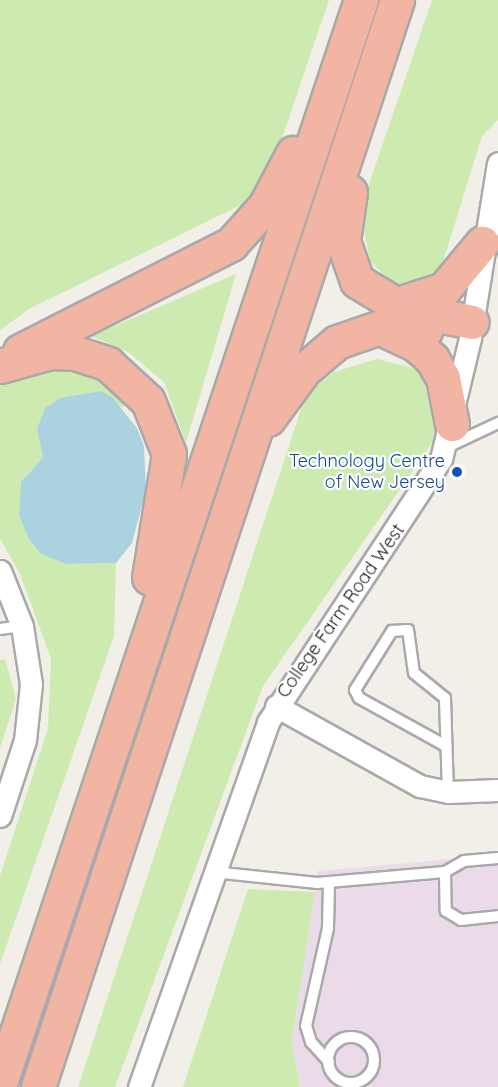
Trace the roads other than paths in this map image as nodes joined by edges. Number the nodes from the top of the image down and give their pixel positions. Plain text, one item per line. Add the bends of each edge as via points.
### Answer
1 (361, 0) edge
2 (398, 0) edge
3 (346, 47) junction
4 (364, 100) junction
5 (498, 163) edge
6 (482, 243) junction
7 (391, 304) junction
8 (363, 330) junction
9 (471, 330) junction
10 (0, 365) edge
11 (498, 423) edge
12 (449, 436) junction
13 (239, 477) junction
14 (0, 571) edge
15 (22, 626) junction
16 (0, 630) edge
17 (276, 706) junction
18 (446, 746) junction
19 (498, 790) edge
20 (448, 792) junction
21 (0, 816) edge
22 (89, 819) junction
23 (498, 858) edge
24 (213, 872) junction
25 (445, 872) junction
26 (329, 883) junction
27 (498, 916) edge
28 (329, 1062) junction
29 (0, 1083) edge
30 (364, 1084) edge
31 (38, 1087) edge
32 (139, 1087) edge

1 - 3 highway
2 - 4 highway
3 - 10 highway via 273,193 242,234 218,252 46,334
3 - 22 highway
4 - 7 highway via 345,253 357,281
4 - 13 highway
5 - 6 street, College Farm Road West
6 - 7 highway via 444,290 416,302
6 - 9 street, College Farm Road West
7 - 9 highway
8 - 9 highway via 399,325
8 - 12 highway via 395,334 424,351 442,378
8 - 13 highway via 337,342 304,370 270,415
9 - 12 street, College Farm Road West
10 - 22 highway via 50,352 108,364 148,401 169,454 157,546 118,675
11 - 12 lane
12 - 17 street, College Farm Road West via 432,480
13 - 31 highway
14 - 15 street
15 - 16 lane
15 - 21 street via 31,684 28,721
17 - 20 street via 420,786
17 - 24 street, College Farm Road West
18 - 18 lane via 359,698 355,690 392,631 408,630 414,674 445,698
18 - 20 lane
19 - 20 street
22 - 29 highway
23 - 25 lane via 464,861
24 - 26 lane
24 - 32 street, College Farm Road West
25 - 26 lane
25 - 27 lane via 446,911 461,920
26 - 28 lane via 328,928 306,1026 311,1042
28 - 30 lane via 341,1081
28 - 30 lane via 338,1042 359,1039 370,1047 375,1061

